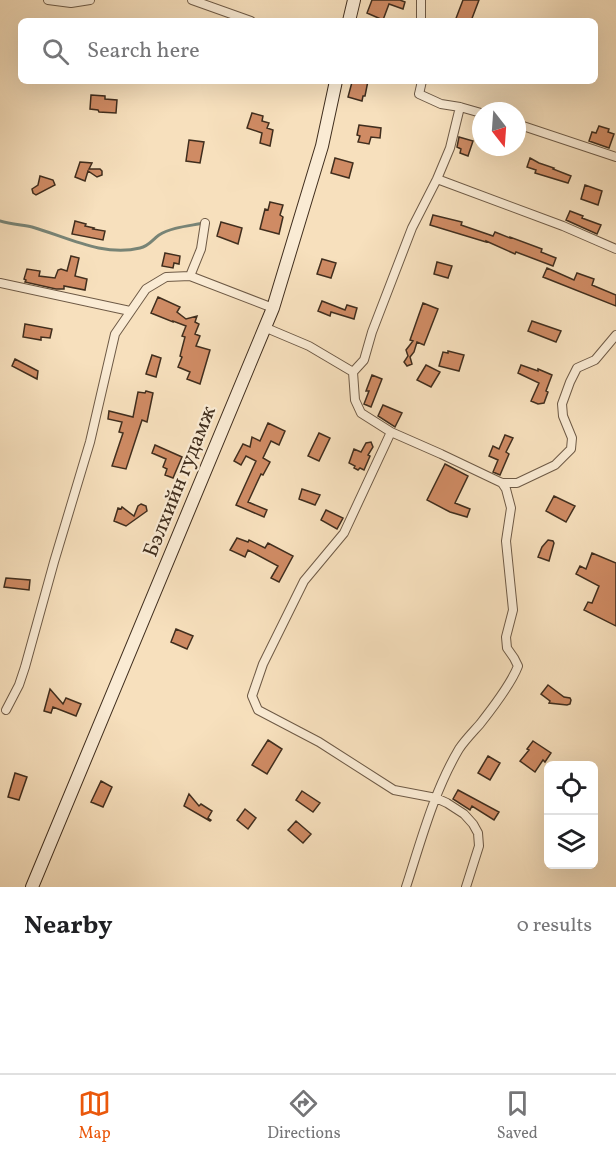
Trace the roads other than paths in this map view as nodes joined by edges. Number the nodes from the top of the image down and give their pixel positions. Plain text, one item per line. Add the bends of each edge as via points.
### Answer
1 (48, 0) edge
2 (90, 0) edge
3 (192, 0) edge
4 (354, 0) edge
5 (421, 0) edge
6 (243, 18) edge
7 (351, 18) edge
8 (421, 18) edge
9 (335, 84) edge
10 (421, 84) edge
11 (460, 107) junction
12 (472, 110) edge
13 (526, 127) edge
14 (616, 157) edge
15 (437, 179) junction
16 (205, 223) dead end
17 (616, 249) edge
18 (190, 276) junction
19 (0, 284) edge
20 (273, 308) junction
21 (130, 312) junction
22 (264, 327) junction
23 (616, 335) edge
24 (353, 372) junction
25 (391, 432) junction
26 (502, 483) junction
27 (6, 710) dead end
28 (436, 798) junction
29 (32, 887) edge
30 (406, 887) edge
31 (466, 887) edge

1 - 2 street
3 - 6 street
4 - 7 main road
5 - 8 street
9 - 20 main road, Бэлхийн гудамж via 322,146
10 - 11 street via 419,94
11 - 12 street
11 - 15 street
13 - 14 street
15 - 17 street
15 - 24 street via 412,228 364,360
16 - 18 street via 201,249
18 - 20 street
18 - 21 street via 166,277 146,289
19 - 21 street
20 - 22 main road, Бэлхийн гудамж
21 - 27 street via 115,334 90,442 26,667
22 - 24 street via 309,346
22 - 29 main road, Бэлхийн гудамж
23 - 26 street via 595,360 578,368 570,382 562,404 572,438 571,449 555,465 517,483
24 - 25 street via 355,400 361,413
25 - 26 street
25 - 28 street via 344,533 304,581 263,664 252,696 258,710 320,742 394,790
26 - 28 street via 511,508 506,541 513,610 506,637 507,648 518,666 460,747
28 - 30 street
28 - 31 street via 464,814 478,833 479,846

